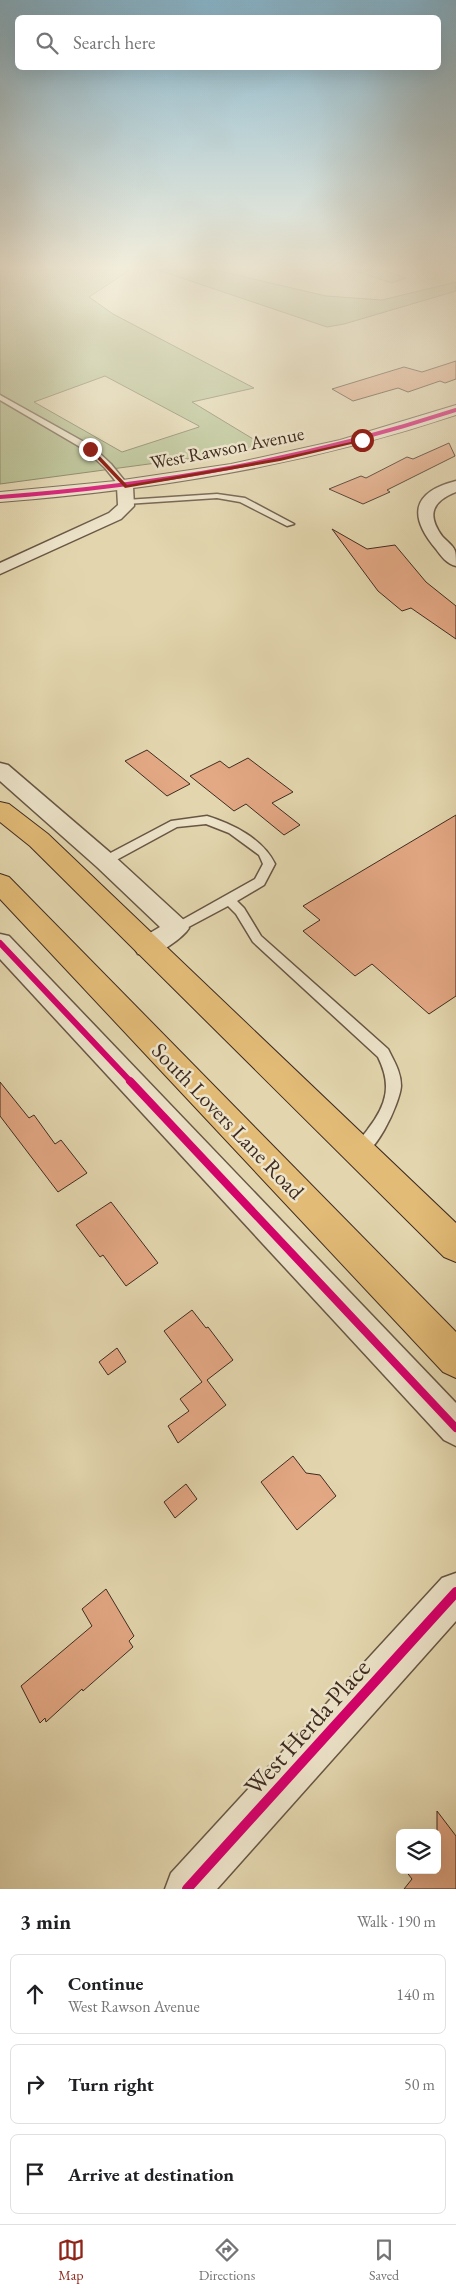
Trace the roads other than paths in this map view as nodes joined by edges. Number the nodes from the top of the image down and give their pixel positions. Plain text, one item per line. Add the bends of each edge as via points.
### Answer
1 (0, 397) edge
2 (456, 410) edge
3 (456, 486) edge
4 (126, 494) junction
5 (0, 497) edge
6 (290, 524) dead end
7 (456, 561) edge
8 (0, 569) edge
9 (0, 770) edge
10 (0, 810) edge
11 (105, 861) junction
12 (0, 884) edge
13 (229, 900) junction
14 (177, 928) junction
15 (0, 943) edge
16 (147, 947) junction
17 (360, 1151) junction
18 (456, 1246) edge
19 (456, 1359) edge
20 (456, 1428) edge
21 (456, 1592) edge
22 (187, 1889) edge

1 - 4 lane via 90,449 108,466
2 - 4 street, West Rawson Avenue via 324,450
3 - 7 street via 434,496 424,512 431,531
4 - 5 street, West Rawson Avenue
4 - 6 lane via 217,496 242,500
4 - 8 street via 123,510 115,516
9 - 11 street
10 - 16 main road via 39,840
11 - 13 lane via 175,824 208,820 233,830 264,853 269,864 260,882
11 - 14 street
12 - 19 main road, South Lovers Lane Road
13 - 14 lane
13 - 17 lane via 240,911 257,939 383,1053 393,1073 394,1089 377,1130
14 - 16 street
15 - 20 street
16 - 17 main road
17 - 18 main road
21 - 22 street, West Herda Place

